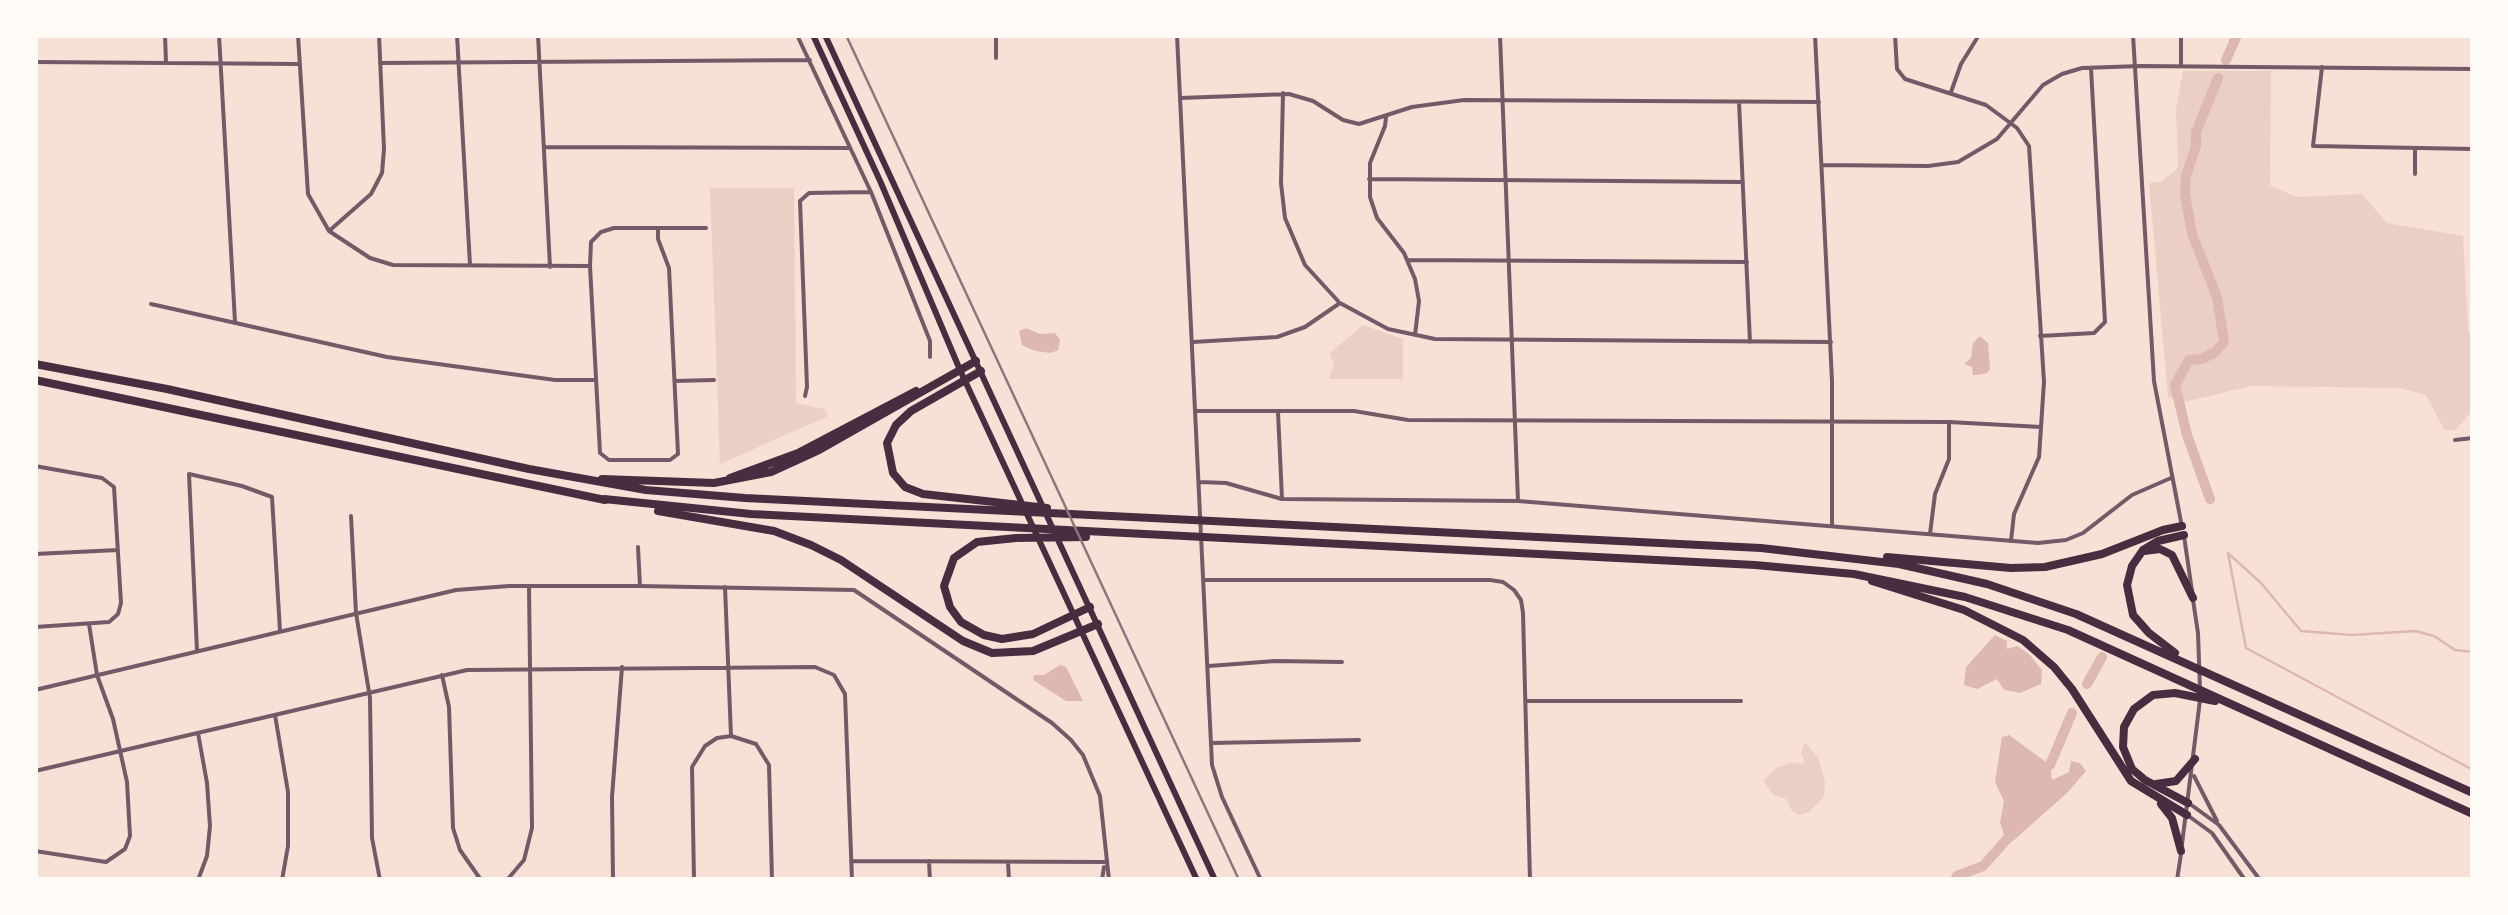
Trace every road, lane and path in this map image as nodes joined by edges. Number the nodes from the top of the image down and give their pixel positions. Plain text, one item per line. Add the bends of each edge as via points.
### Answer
1 (165, 35) edge
2 (219, 35) edge
3 (298, 35) edge
4 (379, 35) edge
5 (457, 35) edge
6 (538, 35) edge
7 (797, 35) edge
8 (812, 35) edge
9 (826, 35) edge
10 (996, 35) edge
11 (1176, 35) edge
12 (1500, 35) edge
13 (1816, 35) edge
14 (1895, 35) edge
15 (1980, 35) edge
16 (2132, 35) edge
17 (2181, 35) edge
18 (37, 54) edge
19 (996, 58) dead end
20 (810, 60) junction
21 (35, 62) edge
22 (166, 62) junction
23 (221, 62) junction
24 (459, 62) junction
25 (540, 62) junction
26 (380, 63) junction
27 (300, 64) junction
28 (2134, 66) junction
29 (2181, 66) junction
30 (2322, 67) junction
31 (2091, 68) junction
32 (2473, 69) edge
33 (1951, 92) junction
34 (1282, 94) junction
35 (1180, 98) junction
36 (1503, 100) junction
37 (1739, 102) junction
38 (1819, 102) junction
39 (1386, 117) junction
40 (2012, 123) junction
41 (544, 148) junction
42 (851, 148) junction
43 (2416, 149) junction
44 (2473, 149) edge
45 (1822, 165) junction
46 (2415, 174) dead end
47 (1369, 179) junction
48 (1506, 180) junction
49 (1743, 182) junction
50 (871, 192) junction
51 (658, 228) junction
52 (706, 228) dead end
53 (329, 231) junction
54 (1408, 260) junction
55 (1509, 260) junction
56 (1747, 262) junction
57 (590, 266) junction
58 (470, 267) junction
59 (550, 267) junction
60 (1340, 303) junction
61 (150, 304) dead end
62 (235, 322) junction
63 (1415, 335) junction
64 (2040, 336) junction
65 (1512, 340) junction
66 (1193, 342) junction
67 (1750, 342) junction
68 (1831, 342) junction
69 (930, 356) dead end
70 (976, 360) junction
71 (35, 364) edge
72 (981, 370) junction
73 (962, 374) junction
74 (35, 380) edge
75 (596, 380) junction
76 (714, 380) dead end
77 (675, 381) junction
78 (804, 396) dead end
79 (1197, 411) junction
80 (1278, 412) junction
81 (1515, 420) junction
82 (1832, 422) junction
83 (1949, 422) junction
84 (2042, 427) junction
85 (2473, 438) edge
86 (2455, 440) dead end
87 (35, 466) edge
88 (572, 478) junction
89 (2172, 478) junction
90 (1200, 482) junction
91 (1282, 499) junction
92 (604, 500) junction
93 (1518, 502) junction
94 (995, 507) junction
95 (351, 516) dead end
96 (1832, 527) junction
97 (2183, 530) junction
98 (1930, 534) junction
99 (1166, 536) junction
100 (2011, 541) junction
101 (638, 547) dead end
102 (118, 550) junction
103 (1783, 550) junction
104 (35, 554) edge
105 (2140, 554) junction
106 (1854, 574) junction
107 (1204, 580) junction
108 (530, 586) junction
109 (640, 586) junction
110 (725, 587) junction
111 (2193, 598) junction
112 (1090, 607) junction
113 (356, 613) junction
114 (1073, 615) junction
115 (89, 624) junction
116 (1098, 624) junction
117 (35, 627) edge
118 (280, 631) junction
119 (1080, 632) junction
120 (198, 651) junction
121 (1342, 662) dead end
122 (1209, 666) junction
123 (530, 667) junction
124 (622, 667) junction
125 (728, 667) junction
126 (2200, 669) junction
127 (97, 675) junction
128 (442, 675) junction
129 (35, 690) edge
130 (369, 692) junction
131 (1526, 701) junction
132 (1741, 701) dead end
133 (274, 715) junction
134 (2266, 720) junction
135 (198, 733) junction
136 (731, 736) junction
137 (1358, 740) dead end
138 (1210, 743) junction
139 (120, 752) junction
140 (2195, 759) junction
141 (35, 771) edge
142 (2193, 772) junction
143 (2145, 780) junction
144 (2470, 791) edge
145 (2154, 797) junction
146 (2188, 803) junction
147 (2473, 814) edge
148 (2187, 815) junction
149 (2219, 825) junction
150 (35, 851) edge
151 (2182, 851) junction
152 (852, 861) junction
153 (930, 861) junction
154 (1008, 862) junction
155 (1105, 862) junction
156 (2254, 873) junction
157 (198, 880) edge
158 (282, 880) edge
159 (380, 880) edge
160 (481, 880) edge
161 (507, 880) edge
162 (614, 880) edge
163 (694, 880) edge
164 (772, 880) edge
165 (852, 880) edge
166 (930, 880) edge
167 (1009, 880) edge
168 (1105, 880) edge
169 (1197, 880) edge
170 (1215, 880) edge
171 (1261, 880) edge
172 (1530, 880) edge
173 (2178, 880) edge
174 (2245, 880) edge
175 (2260, 880) edge

1 - 22 street
2 - 23 street
3 - 27 street
4 - 26 street
5 - 24 street
6 - 25 street
7 - 20 street
8 - 73 highway
9 - 70 highway
10 - 19 street
11 - 35 street
12 - 36 street
13 - 38 street
14 - 33 street via 1900,74
15 - 33 street
16 - 28 street
17 - 29 street
18 - 21 street
20 - 25 street
20 - 42 street
21 - 22 street
22 - 23 street
23 - 27 street
23 - 62 street
24 - 25 street
24 - 26 street
24 - 58 street
25 - 41 street
26 - 53 street via 382,173 371,194
27 - 53 street via 308,194
28 - 29 street
28 - 31 street
28 - 89 street via 2154,382
29 - 30 street
30 - 32 street
30 - 43 street via 2313,146
31 - 40 street via 2052,78
31 - 64 street via 2104,322 2094,333
33 - 40 street
34 - 35 street
34 - 39 street via 1313,100 1350,123
34 - 60 street via 1285,218 1305,265
35 - 66 street
36 - 37 street
36 - 39 street via 1431,103
36 - 48 street
37 - 38 street
37 - 49 street
38 - 45 street
39 - 47 street
40 - 45 street via 1985,148 1944,165
40 - 64 street via 2030,154
41 - 42 street
41 - 59 street
42 - 50 street
43 - 44 street
43 - 46 street
45 - 68 street
47 - 48 street
47 - 54 street via 1377,218
48 - 49 street
48 - 55 street
49 - 56 street
50 - 69 street via 930,341
50 - 78 street via 810,193 800,201
51 - 52 street
51 - 57 street via 601,232 591,242
51 - 77 street via 669,268
53 - 58 street via 381,262
54 - 55 street
54 - 63 street via 1418,290
55 - 56 street
55 - 65 street
56 - 67 street
57 - 59 street
57 - 75 street
58 - 59 street
60 - 63 street via 1371,322
60 - 66 street via 1277,337
61 - 62 street
62 - 75 street via 387,357
63 - 65 street
64 - 84 street
65 - 67 street
65 - 81 street
66 - 79 street
67 - 68 street
68 - 82 street
70 - 72 highway
70 - 73 highway
71 - 88 highway
72 - 73 highway
72 - 112 highway
73 - 88 highway via 796,461 743,480
73 - 94 highway via 896,424 888,443 891,466 916,492
73 - 114 highway
74 - 92 highway
75 - 77 street via 600,453 609,460 670,460 678,454
76 - 77 street
79 - 80 street
79 - 90 street
80 - 81 street
80 - 91 street
81 - 82 street
81 - 93 street
82 - 83 street
82 - 96 street
83 - 84 street
83 - 98 street via 1949,459
84 - 100 street via 2036,470 2014,514
85 - 86 street
87 - 102 street via 111,482
88 - 94 highway via 715,496
89 - 97 street
89 - 100 street via 2132,495 2084,533 2052,542
90 - 91 street
90 - 107 street
91 - 93 street
92 - 99 highway via 712,512
92 - 119 highway via 798,539 992,653 1023,653
93 - 96 street
94 - 103 highway
95 - 113 street
96 - 98 street
97 - 103 highway via 2034,568
97 - 105 highway
97 - 111 street
98 - 100 street
99 - 106 highway
99 - 114 highway via 985,540 957,554 946,576 947,599 961,622 984,635 1017,638
101 - 109 street
102 - 104 street
102 - 115 street via 120,609 109,622
103 - 126 highway via 1900,564 1987,584 2076,614
105 - 111 highway via 2172,554
105 - 126 highway via 2127,584 2133,615 2156,640
106 - 134 highway via 1965,597 2059,627
106 - 145 highway via 1977,615 2024,640 2072,689 2130,781
107 - 122 street
107 - 131 street via 1503,582 1521,600
108 - 109 street
108 - 113 street via 456,590
108 - 123 street
109 - 110 street
110 - 125 street
110 - 155 street via 854,590 1052,723 1094,777 1104,813
111 - 140 street via 2200,648
112 - 114 highway
112 - 116 highway
113 - 118 street
113 - 130 street
114 - 119 highway
115 - 117 street
115 - 127 street
116 - 119 highway
116 - 170 highway
118 - 120 street
118 - 120 street via 272,497 189,474
119 - 169 highway
120 - 127 street
121 - 122 street
122 - 138 street
123 - 124 street
123 - 128 street
123 - 161 street via 531,840
124 - 125 street
124 - 162 street
125 - 136 street
125 - 152 street via 816,667 834,674 845,694
126 - 144 highway
127 - 129 street
127 - 139 street
128 - 130 street
128 - 160 street via 450,707 453,828
130 - 133 street
130 - 159 street via 372,838
131 - 132 street
131 - 172 street
133 - 135 street
133 - 158 street via 288,792
134 - 143 highway via 2191,695 2149,697 2131,712 2122,737 2128,762
134 - 147 highway
135 - 139 street
135 - 157 street via 210,826
136 - 163 street via 705,746 692,767
136 - 164 street via 756,744 769,765
137 - 138 street
138 - 171 street via 1220,793
139 - 141 street
139 - 150 street via 131,829 125,849 106,862
140 - 142 street
140 - 143 highway via 2174,783
142 - 146 street
142 - 149 street
143 - 146 highway
145 - 148 highway
145 - 151 highway via 2172,818
146 - 148 street
146 - 149 street
148 - 151 street
148 - 174 street via 2212,833
149 - 156 street
151 - 173 street
152 - 153 street
152 - 165 street
153 - 154 street
153 - 166 street
154 - 155 street
154 - 167 street
155 - 168 street
156 - 174 street
156 - 175 street

